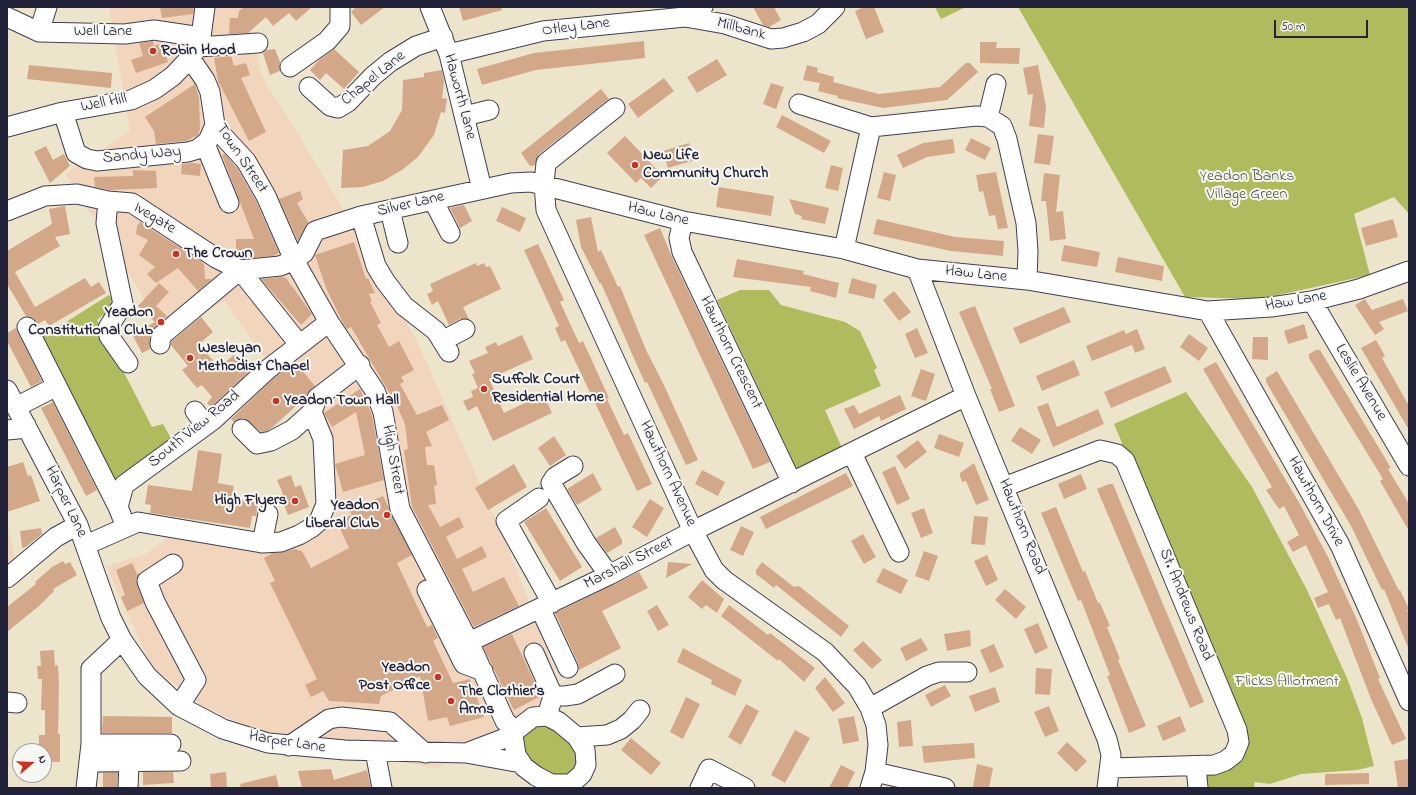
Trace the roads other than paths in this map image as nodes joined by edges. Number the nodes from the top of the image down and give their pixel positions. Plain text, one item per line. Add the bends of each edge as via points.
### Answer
1 (47, 7) edge
2 (205, 7) edge
3 (340, 7) edge
4 (430, 7) edge
5 (703, 7) edge
6 (835, 7) edge
7 (7, 16) edge
8 (685, 17) junction
9 (39, 32) junction
10 (258, 43) dead end
11 (446, 45) junction
12 (196, 48) junction
13 (290, 67) dead end
14 (996, 84) dead end
15 (309, 87) dead end
16 (799, 104) dead end
17 (615, 108) dead end
18 (489, 110) dead end
19 (63, 112) junction
20 (465, 116) junction
21 (988, 117) junction
22 (215, 125) junction
23 (7, 126) edge
24 (871, 126) junction
25 (205, 144) junction
26 (544, 184) junction
27 (482, 189) junction
28 (433, 200) junction
29 (108, 201) junction
30 (229, 203) dead end
31 (390, 210) junction
32 (7, 211) edge
33 (361, 216) junction
34 (683, 221) junction
35 (450, 233) dead end
36 (398, 243) dead end
37 (844, 249) junction
38 (294, 260) junction
39 (917, 269) junction
40 (240, 270) junction
41 (1409, 271) edge
42 (1027, 280) junction
43 (1312, 301) junction
44 (1208, 311) junction
45 (329, 322) junction
46 (27, 327) dead end
47 (465, 329) dead end
48 (160, 344) dead end
49 (299, 344) junction
50 (128, 363) dead end
51 (360, 365) junction
52 (56, 386) junction
53 (7, 390) edge
54 (966, 396) junction
55 (16, 407) junction
56 (312, 412) junction
57 (26, 425) junction
58 (242, 429) dead end
59 (7, 430) edge
60 (852, 453) junction
61 (573, 466) dead end
62 (1409, 466) edge
63 (792, 483) junction
64 (1004, 487) junction
65 (539, 498) dead end
66 (118, 507) junction
67 (268, 514) dead end
68 (78, 525) junction
69 (126, 527) junction
70 (693, 531) junction
71 (262, 543) junction
72 (86, 545) junction
73 (899, 552) dead end
74 (426, 559) junction
75 (173, 564) dead end
76 (609, 575) junction
77 (7, 578) edge
78 (546, 605) junction
79 (122, 640) junction
80 (468, 642) junction
81 (534, 653) dead end
82 (568, 668) dead end
83 (483, 671) junction
84 (967, 672) dead end
85 (615, 674) dead end
86 (554, 696) junction
87 (1409, 701) edge
88 (179, 706) junction
89 (870, 708) junction
90 (640, 710) dead end
91 (547, 716) junction
92 (514, 733) junction
93 (607, 735) junction
94 (577, 737) junction
95 (171, 744) dead end
96 (288, 746) junction
97 (375, 751) junction
98 (91, 753) junction
99 (425, 753) junction
100 (466, 753) junction
101 (181, 761) dead end
102 (128, 763) junction
103 (1196, 766) junction
104 (1111, 768) junction
105 (531, 776) edge
106 (579, 778) edge
107 (872, 780) edge
108 (86, 788) edge
109 (128, 788) edge
110 (382, 788) edge
111 (700, 788) edge
112 (745, 788) edge
113 (945, 788) edge
114 (1107, 788) edge
115 (1198, 788) edge

1 - 9 street
2 - 12 street
3 - 13 street via 340,26 327,41
4 - 11 street, Haworth Lane
5 - 8 street, Otley Lane
6 - 8 street, Millbank via 818,24 803,32 771,39 725,24
7 - 9 street, Well Lane
8 - 11 street, Otley Lane via 543,31
9 - 12 street, Well Lane via 125,34 154,30
10 - 12 street, Well Lane
11 - 15 street, Chapel Lane via 416,46 390,62 348,102 338,108 330,106
11 - 20 street, Haworth Lane
12 - 19 street, Well Hill via 173,76 155,90 142,96
12 - 22 street, Town Street via 210,92
14 - 21 street
16 - 24 street
17 - 26 street, Hawthorn Avenue via 546,163
18 - 20 street
19 - 23 street, Well Hill
19 - 25 street, Sandy Way via 76,153 87,159 97,161 188,152
20 - 27 street, Haworth Lane
21 - 24 street
21 - 42 street via 1002,126 1007,139 1026,223
22 - 25 street
22 - 38 street, Town Street via 246,161 266,196
24 - 37 street
25 - 30 street
26 - 27 street, Silver Lane via 516,182
26 - 34 street, Haw Lane via 603,202
26 - 70 street, Hawthorn Avenue via 546,210 551,223
27 - 28 street, Silver Lane
28 - 31 street, Silver Lane
28 - 35 street
29 - 32 street, Ivegate via 77,194 45,196
29 - 40 street, Ivegate via 132,203 216,258
29 - 50 street via 106,224 123,304 108,328 109,336
31 - 33 street, Silver Lane
31 - 36 street
33 - 38 street, Silver Lane via 315,231 304,253
33 - 47 street via 376,266 404,306 436,332 445,346
34 - 37 street, Haw Lane
34 - 63 street, Hawthorn Crescent via 679,238 682,252
37 - 39 street, Haw Lane
38 - 40 street via 280,266
38 - 45 street, High Street
39 - 42 street, Haw Lane
39 - 54 street, Hawthorn Road
40 - 48 street via 161,336
40 - 49 street
41 - 43 street, Haw Lane
42 - 44 street, Haw Lane
43 - 44 street, Haw Lane via 1271,307
43 - 62 street, Leslie Avenue
44 - 87 street, Hawthorn Drive via 1340,545
45 - 49 street, South View Road
45 - 51 street, High Street
46 - 52 street
49 - 66 street, South View Road via 200,418 124,485
51 - 56 street via 318,398
51 - 74 street, High Street via 376,391 383,412 400,509
52 - 55 street
52 - 66 street
53 - 55 street, Harper Lane
54 - 60 street, Marshall Street
54 - 64 street, Hawthorn Road
55 - 57 street, Harper Lane
56 - 58 street via 292,430 271,441 257,444
56 - 71 street via 322,439 326,504 319,521 300,535 281,542
57 - 59 street
57 - 68 street, Harper Lane
60 - 63 street, Marshall Street
60 - 73 street
61 - 76 street via 555,477 551,483 586,543
63 - 70 street, Marshall Street
64 - 103 street, St. Andrews Road via 1090,452 1100,450 1117,454 1125,461 1237,730 1239,742 1234,754 1214,765
64 - 104 street, Hawthorn Road via 1107,739
65 - 78 street via 506,521
66 - 69 street
67 - 71 street
68 - 72 street, Harper Lane
68 - 77 street via 56,537
69 - 71 street via 138,522
69 - 72 street
70 - 76 street, Marshall Street
70 - 89 street, Hawthorn Avenue via 714,570 724,580 825,652 857,686
72 - 79 street, Harper Lane via 111,618
74 - 80 street, High Street
74 - 83 street via 418,572 464,664
75 - 88 street via 147,581 155,602 196,680
76 - 78 street, Marshall Street
78 - 80 street, Marshall Street
78 - 82 street
79 - 88 street, Harper Lane via 147,676
79 - 98 street via 91,669
80 - 83 street, High Street
81 - 86 street
83 - 92 street, High Street
84 - 89 street via 939,672 928,676
85 - 86 street via 578,694
86 - 91 street
88 - 96 street, Harper Lane via 222,729 256,740
89 - 107 street, Hawthorn Avenue via 876,725 878,745
90 - 93 street via 621,729
91 - 92 street via 533,717
91 - 94 street
92 - 100 street, Harper Lane
92 - 105 street, High Street via 514,749
93 - 94 street
93 - 106 street
94 - 106 street via 585,750
95 - 98 street
96 - 97 street, Harper Lane
96 - 99 street via 329,719 341,717 390,722
97 - 99 street, Harper Lane
97 - 110 street
98 - 102 street
98 - 108 street
99 - 100 street, Harper Lane
100 - 105 street, Harper Lane
101 - 102 street
102 - 109 street
103 - 104 street, St. Andrews Road
103 - 115 street
104 - 114 street, Hawthorn Road
105 - 106 street via 551,784 571,784
107 - 113 street, Hawthorn Avenue
111 - 112 street via 709,769

